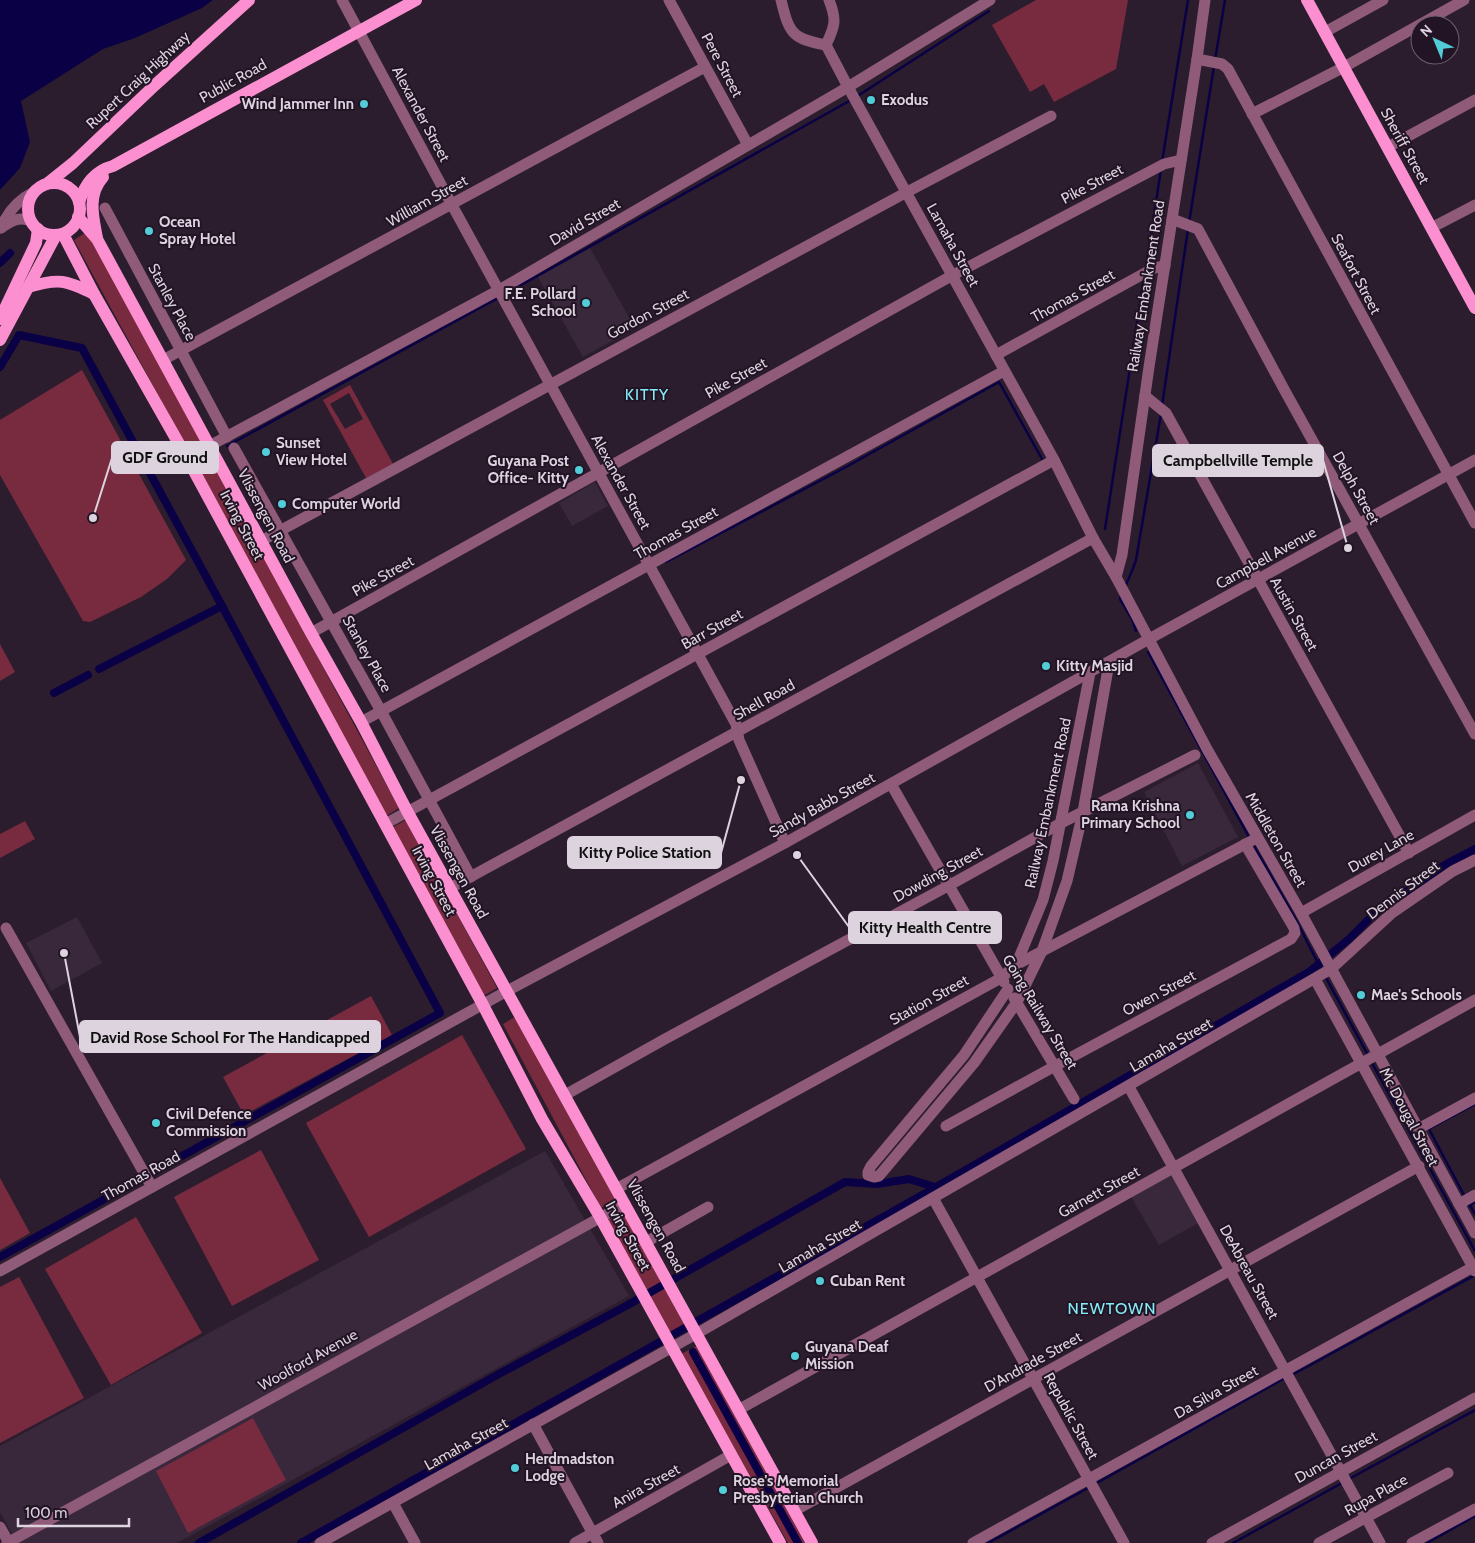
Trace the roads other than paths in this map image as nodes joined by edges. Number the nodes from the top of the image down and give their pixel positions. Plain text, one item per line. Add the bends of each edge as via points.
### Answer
1 (249, 0) edge
2 (342, 0) edge
3 (416, 0) edge
4 (669, 0) edge
5 (781, 0) edge
6 (830, 0) edge
7 (990, 0) edge
8 (1205, 0) edge
9 (1307, 0) edge
10 (1383, 0) edge
11 (1464, 0) edge
12 (360, 30) junction
13 (1325, 32) junction
14 (826, 45) junction
15 (1197, 59) junction
16 (705, 67) junction
17 (1344, 67) junction
18 (852, 94) junction
19 (1475, 100) edge
20 (1252, 114) junction
21 (1051, 116) dead end
22 (748, 145) junction
23 (1388, 148) junction
24 (1181, 160) junction
25 (113, 166) junction
26 (48, 183) junction
27 (34, 192) junction
28 (907, 192) junction
29 (79, 202) junction
30 (452, 204) junction
31 (1475, 205) edge
32 (105, 208) dead end
33 (78, 216) junction
34 (1177, 221) junction
35 (34, 225) junction
36 (1431, 228) junction
37 (0, 229) edge
38 (116, 229) junction
39 (59, 234) junction
40 (97, 239) junction
41 (1165, 266) junction
42 (952, 275) junction
43 (28, 287) junction
44 (94, 294) junction
45 (501, 294) junction
46 (1475, 308) edge
47 (0, 319) edge
48 (0, 340) edge
49 (180, 352) junction
50 (996, 355) junction
51 (164, 360) junction
52 (1004, 370) junction
53 (550, 385) junction
54 (1149, 399) junction
55 (226, 437) junction
56 (211, 445) junction
57 (234, 448) dead end
58 (187, 458) junction
59 (1054, 460) junction
60 (1475, 460) edge
61 (599, 472) junction
62 (1449, 475) junction
63 (1475, 523) edge
64 (1359, 524) junction
65 (281, 530) junction
66 (1093, 538) junction
67 (261, 541) junction
68 (1122, 554) junction
69 (1106, 559) junction
70 (649, 564) junction
71 (1116, 577) junction
72 (1258, 580) junction
73 (331, 622) junction
74 (311, 633) junction
75 (1149, 639) junction
76 (698, 654) junction
77 (1109, 662) junction
78 (1090, 673) junction
79 (382, 711) junction
80 (361, 722) junction
81 (737, 732) junction
82 (1475, 734) edge
83 (1195, 755) dead end
84 (891, 784) junction
85 (430, 800) junction
86 (407, 811) junction
87 (1083, 812) junction
88 (1475, 815) edge
89 (1061, 823) junction
90 (385, 824) junction
91 (1257, 838) junction
92 (785, 843) junction
93 (1246, 844) junction
94 (1409, 853) junction
95 (1475, 860) edge
96 (471, 877) junction
97 (948, 886) junction
98 (450, 888) junction
99 (1301, 913) junction
100 (6, 928) dead end
101 (1042, 951) junction
102 (1016, 964) junction
103 (1329, 968) junction
104 (1001, 978) junction
105 (1316, 978) junction
106 (1008, 989) junction
107 (507, 992) junction
108 (1475, 1000) edge
109 (1017, 1002) junction
110 (483, 1005) junction
111 (964, 1055) junction
112 (1377, 1055) junction
113 (974, 1063) junction
114 (1362, 1063) junction
115 (1055, 1066) junction
116 (1129, 1087) junction
117 (565, 1095) junction
118 (1475, 1098) edge
119 (1074, 1099) dead end
120 (946, 1126) dead end
121 (1418, 1129) junction
122 (1418, 1166) junction
123 (1175, 1167) junction
124 (150, 1184) junction
125 (616, 1189) junction
126 (933, 1198) junction
127 (1467, 1199) edge
128 (624, 1204) junction
129 (708, 1207) dead end
130 (600, 1217) junction
131 (1475, 1233) edge
132 (646, 1242) junction
133 (1474, 1269) edge
134 (0, 1270) edge
135 (1231, 1270) junction
136 (977, 1277) junction
137 (696, 1334) junction
138 (668, 1341) junction
139 (1288, 1376) junction
140 (1033, 1379) junction
141 (1475, 1398) edge
142 (738, 1410) junction
143 (533, 1424) junction
144 (731, 1456) junction
145 (1343, 1473) junction
146 (1448, 1473) dead end
147 (1091, 1483) junction
148 (393, 1503) junction
149 (1475, 1509) edge
150 (794, 1511) junction
151 (1366, 1517) junction
152 (0, 1526) edge
153 (596, 1538) edge
154 (8, 1543) edge
155 (320, 1543) edge
156 (415, 1543) edge
157 (575, 1543) edge
158 (780, 1543) edge
159 (812, 1543) edge
160 (972, 1543) edge
161 (1124, 1543) edge
162 (1212, 1543) edge
163 (1319, 1543) edge
164 (1380, 1543) edge
165 (1412, 1543) edge

1 - 26 main road, Rupert Craig Highway
2 - 12 street, Alexander Street
3 - 12 main road, Public Road
4 - 16 street, Pere Street
5 - 14 street via 790,28 798,38
6 - 14 street via 835,15 834,28
7 - 18 street, David Street
8 - 15 street, Railway Embankment Road
9 - 13 main road, Sheriff Street
10 - 13 street
11 - 17 street
12 - 25 main road, Public Road
12 - 30 street, Alexander Street
13 - 17 main road, Sheriff Street
14 - 18 street, Lamaha Street
15 - 20 street, Seafort Street via 1222,64 1228,69
15 - 24 street, Railway Embankment Road
16 - 22 street, Pere Street
16 - 30 street, William Street
17 - 20 street
17 - 23 main road, Sheriff Street
18 - 22 street, David Street
18 - 28 street, Lamaha Street
19 - 23 street
20 - 62 street, Seafort Street
21 - 28 street, Gordon Street
22 - 45 street, David Street
23 - 36 main road, Sheriff Street
24 - 34 street, Railway Embankment Road
24 - 42 street, Pike Street via 1153,169
25 - 29 main road, Public Road via 103,169 91,179
25 - 40 main road via 94,190
26 - 27 main road
26 - 29 main road via 71,189
27 - 35 main road via 28,206
27 - 37 street via 22,198
28 - 42 street, Lamaha Street
28 - 53 street, Gordon Street
29 - 33 main road
30 - 45 street, Alexander Street
30 - 49 street, William Street
31 - 36 street
32 - 38 street, Stanley Place
33 - 39 main road via 73,226
33 - 40 main road, Vlissengen Road
34 - 41 street, Railway Embankment Road
34 - 64 street, Delph Street via 1196,228
35 - 37 street via 26,219 18,219
35 - 39 main road via 43,233
35 - 47 main road via 36,244
36 - 46 main road, Sheriff Street
38 - 40 street
38 - 49 street, Stanley Place
39 - 43 main road
39 - 44 main road, Irving Street
40 - 51 main road, Vlissengen Road
41 - 50 street, Thomas Street via 1154,268
41 - 54 street, Railway Embankment Road
42 - 50 street, Lamaha Street
42 - 61 street, Pike Street
43 - 44 main road via 56,281 76,285
43 - 48 main road
44 - 58 main road, Irving Street
45 - 53 street, Alexander Street
45 - 55 street, David Street
49 - 51 street, William Street
49 - 55 street, Stanley Place
50 - 52 street, Lamaha Street
51 - 56 main road, Vlissengen Road
52 - 59 street, Lamaha Street
52 - 70 street, Thomas Street
53 - 61 street, Alexander Street
53 - 65 street, Gordon Street
54 - 68 street, Railway Embankment Road
54 - 72 street, Austin Street via 1166,413
55 - 56 street, David Street
56 - 58 street, David Street
56 - 67 main road, Vlissengen Road
57 - 65 street, Stanley Place
58 - 90 main road, Irving Street
59 - 66 street, Middleton Street
59 - 76 street, Barr Street
60 - 62 street, Campbell Avenue
61 - 70 street, Alexander Street
61 - 73 street, Pike Street
62 - 63 street, Seafort Street
62 - 64 street, Campbell Avenue
64 - 72 street, Campbell Avenue
64 - 82 street, Delph Street
65 - 67 street, Gordon Street
65 - 73 street, Stanley Place
66 - 69 street, Middleton Street
66 - 81 street, Shell Road
67 - 74 main road, Vlissengen Road
68 - 69 street
68 - 71 street, Railway Embankment Road
69 - 71 street, Middleton Street
70 - 76 street, Alexander Street
70 - 79 street, Thomas Street
71 - 75 street, Middleton Street
72 - 75 street, Campbell Avenue
72 - 94 street, Austin Street
73 - 74 street, Pike Street
73 - 79 street, Stanley Place
74 - 80 main road, Vlissengen Road
75 - 77 street, Sandy Babb Street
75 - 91 street, Middleton Street
76 - 81 street, Alexander Street via 736,724
76 - 85 street, Barr Street
77 - 78 street, Sandy Babb Street
77 - 87 street
78 - 84 street, Sandy Babb Street
78 - 89 street, Railway Embankment Road
79 - 80 street, Thomas Street
79 - 85 street, Stanley Place
80 - 86 main road, Vlissengen Road
81 - 92 street, Alexander Street
81 - 96 street, Shell Road
83 - 87 street, Dowding Street
84 - 92 street, Sandy Babb Street
84 - 97 street, Going Railway Street
85 - 86 street, Barr Street
85 - 96 street, Stanley Place
86 - 90 street, Barr Street
86 - 98 main road, Vlissengen Road
87 - 89 street, Dowding Street
87 - 101 street via 1067,881
88 - 94 street, Durey Lane
89 - 97 street, Dowding Street
89 - 102 street, Railway Embankment Road via 1043,900
90 - 110 main road, Irving Street
91 - 93 street, Station Street
91 - 99 street, Middleton Street
92 - 107 street, Sandy Babb Street
93 - 101 street, Station Street
93 - 115 street, Owen Street via 1294,928 1291,939
94 - 99 street, Durey Lane
95 - 103 street, Dennis Street via 1453,871 1392,913
96 - 98 street, Shell Road
97 - 104 street, Going Railway Street
97 - 117 street, Dowding Street
98 - 107 main road, Vlissengen Road
99 - 103 street, Middleton Street
100 - 124 street
101 - 102 street, Station Street
101 - 109 street
102 - 104 street, Station Street
103 - 105 street, Lamaha Street
103 - 112 street, Middleton Street
104 - 106 street, Going Railway Street
104 - 125 street, Station Street
105 - 114 street, Mc Dougal Street
105 - 116 street, Lamaha Street
106 - 109 street, Going Railway Street
106 - 111 street
107 - 110 street, Thomas Road
107 - 117 main road, Vlissengen Road
108 - 112 street, Garnett Street
109 - 113 street
109 - 115 street, Going Railway Street
110 - 124 street, Thomas Road
110 - 130 main road, Irving Street via 542,1120
111 - 113 street
111 - 113 street via 870,1166 868,1175 879,1176
112 - 114 street, Garnett Street
112 - 121 street, Middleton Street
114 - 122 street, Mc Dougal Street
114 - 123 street, Garnett Street
115 - 119 street, Going Railway Street
115 - 120 street, Owen Street
116 - 123 street, DeAbreau Street
116 - 126 street, Lamaha Street
117 - 125 main road, Vlissengen Road
118 - 121 street
121 - 127 street, Middleton Street
122 - 133 street, Mc Dougal Street
122 - 135 street, D'Andrade Street
123 - 135 street, DeAbreau Street
123 - 136 street, Garnett Street
124 - 134 street, Thomas Road
125 - 128 main road, Vlissengen Road
126 - 136 street, Republic Street
126 - 137 street, Lamaha Street
127 - 131 street, Middleton Street
128 - 130 street, Woolford Avenue
128 - 132 main road, Vlissengen Road
129 - 132 street
130 - 138 main road, Irving Street
130 - 154 street, Woolford Avenue
132 - 137 main road, Vlissengen Road
133 - 139 street, Da Silva Street
135 - 139 street, DeAbreau Street
135 - 140 street, D'Andrade Street
136 - 140 street, Republic Street
136 - 142 street, Garnett Street
137 - 138 street, Lamaha Street
137 - 142 main road, Vlissengen Road
138 - 143 street, Lamaha Street
138 - 144 main road, Irving Street
139 - 145 street, DeAbreau Street
139 - 147 street, Da Silva Street
140 - 147 street, Republic Street
140 - 150 street, D'Andrade Street
141 - 145 street, Duncan Street
142 - 150 main road, Vlissengen Road
143 - 148 street, Lamaha Street
143 - 153 street
144 - 153 street, Anira Street
144 - 158 main road, Irving Street
145 - 151 street, DeAbreau Street
145 - 162 street, Duncan Street
146 - 151 street, Rupa Place
147 - 160 street, Da Silva Street
147 - 161 street, Republic Street
148 - 155 street, Lamaha Street
148 - 156 street
149 - 165 street
150 - 159 main road, Vlissengen Road
151 - 163 street, Rupa Place
151 - 164 street, DeAbreau Street
152 - 154 street
153 - 157 street, Anira Street

